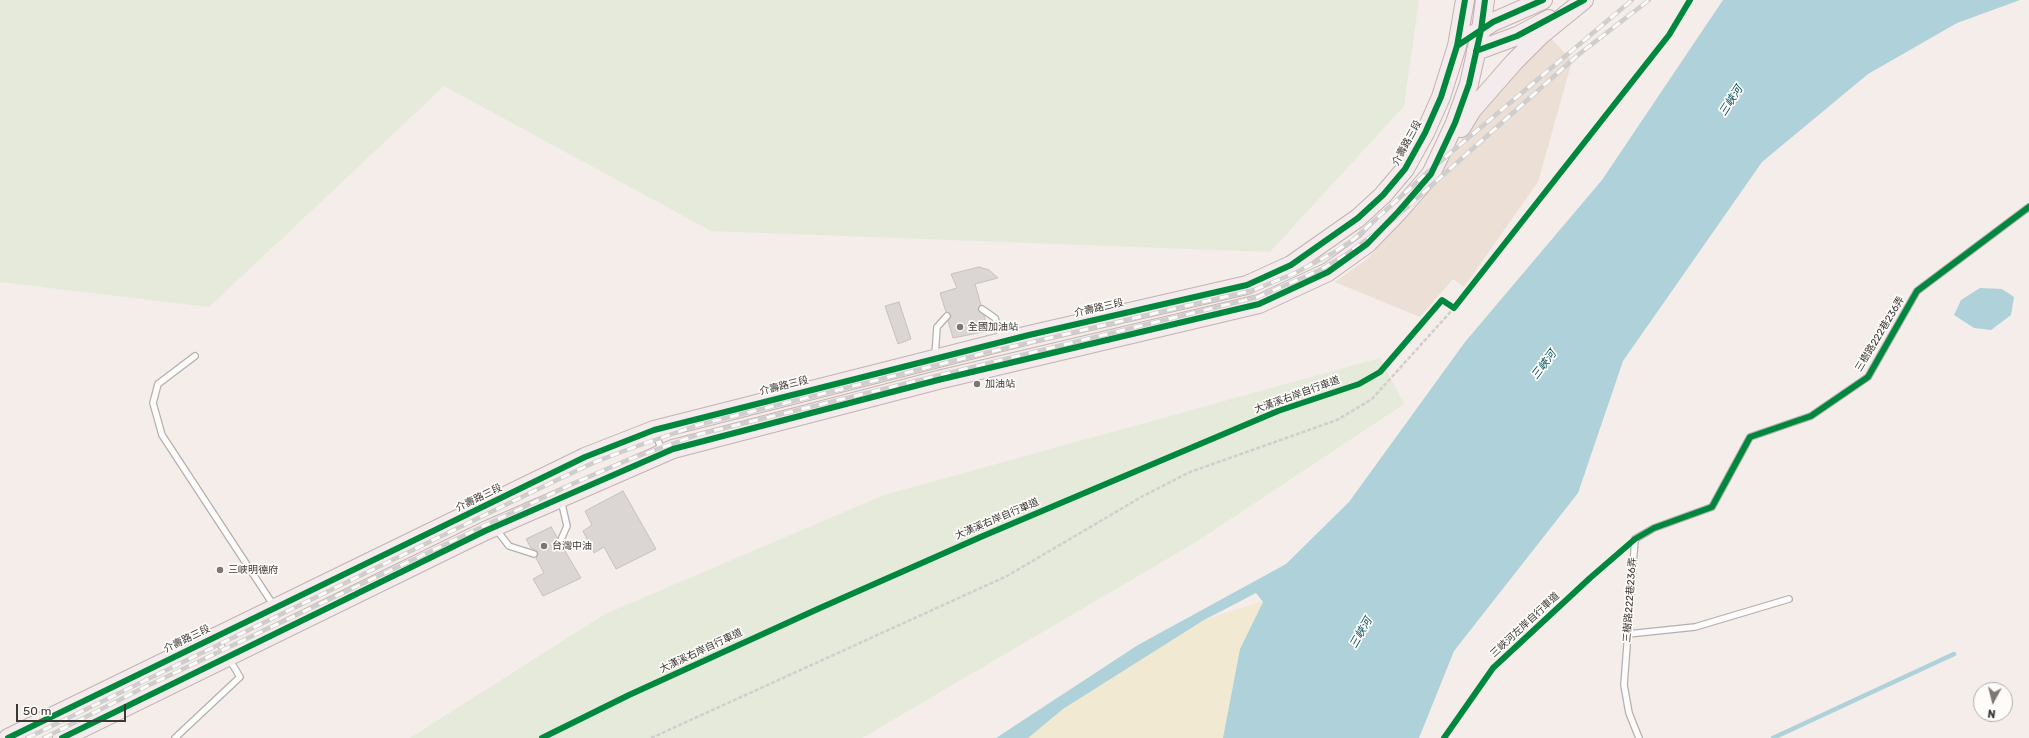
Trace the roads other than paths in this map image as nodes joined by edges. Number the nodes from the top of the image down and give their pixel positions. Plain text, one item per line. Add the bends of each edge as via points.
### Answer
1 (1465, 0) edge
2 (1485, 0) edge
3 (1543, 0) edge
4 (1581, 2) edge
5 (1481, 30) junction
6 (1457, 46) junction
7 (1476, 50) junction
8 (1430, 174) junction
9 (2029, 207) edge
10 (982, 309) dead end
11 (947, 316) dead end
12 (1003, 341) junction
13 (195, 356) dead end
14 (934, 359) junction
15 (654, 430) junction
16 (662, 453) junction
17 (560, 498) junction
18 (495, 527) junction
19 (560, 542) dead end
20 (534, 554) dead end
21 (1789, 599) dead end
22 (275, 608) junction
23 (1628, 634) junction
24 (216, 637) junction
25 (228, 657) junction
26 (8, 738) edge
27 (62, 738) edge
28 (175, 738) edge
29 (1639, 738) edge

1 - 6 main road, 介壽路三段
2 - 5 main road
3 - 5 main road
4 - 7 main road via 1517,36
4 - 8 main road via 1541,35 1493,86 1472,110
5 - 6 main road
5 - 7 main road
6 - 12 main road, 介壽路三段 via 1441,97 1405,169 1383,195 1358,218 1291,265 1247,285
7 - 8 main road via 1469,84 1455,123
8 - 16 main road via 1367,244 1328,272 1259,304 938,380
9 - 23 lane, 三樹路222巷236弄 via 1917,291 1868,377 1811,416 1750,437 1712,506 1654,528 1634,539
10 - 12 lane via 995,318
11 - 14 lane via 937,327
12 - 14 main road, 介壽路三段
13 - 22 lane via 158,384 153,403 162,435
14 - 15 main road, 介壽路三段
15 - 16 lane
15 - 22 main road, 介壽路三段 via 585,457
16 - 17 main road
17 - 18 main road
17 - 19 lane via 567,526
18 - 20 lane via 509,546
18 - 25 main road
21 - 23 lane via 1695,627
22 - 24 main road, 介壽路三段
23 - 29 lane, 三樹路222巷236弄 via 1624,685 1629,712
24 - 25 lane
24 - 26 main road, 介壽路三段
25 - 27 main road
25 - 28 lane via 240,677

